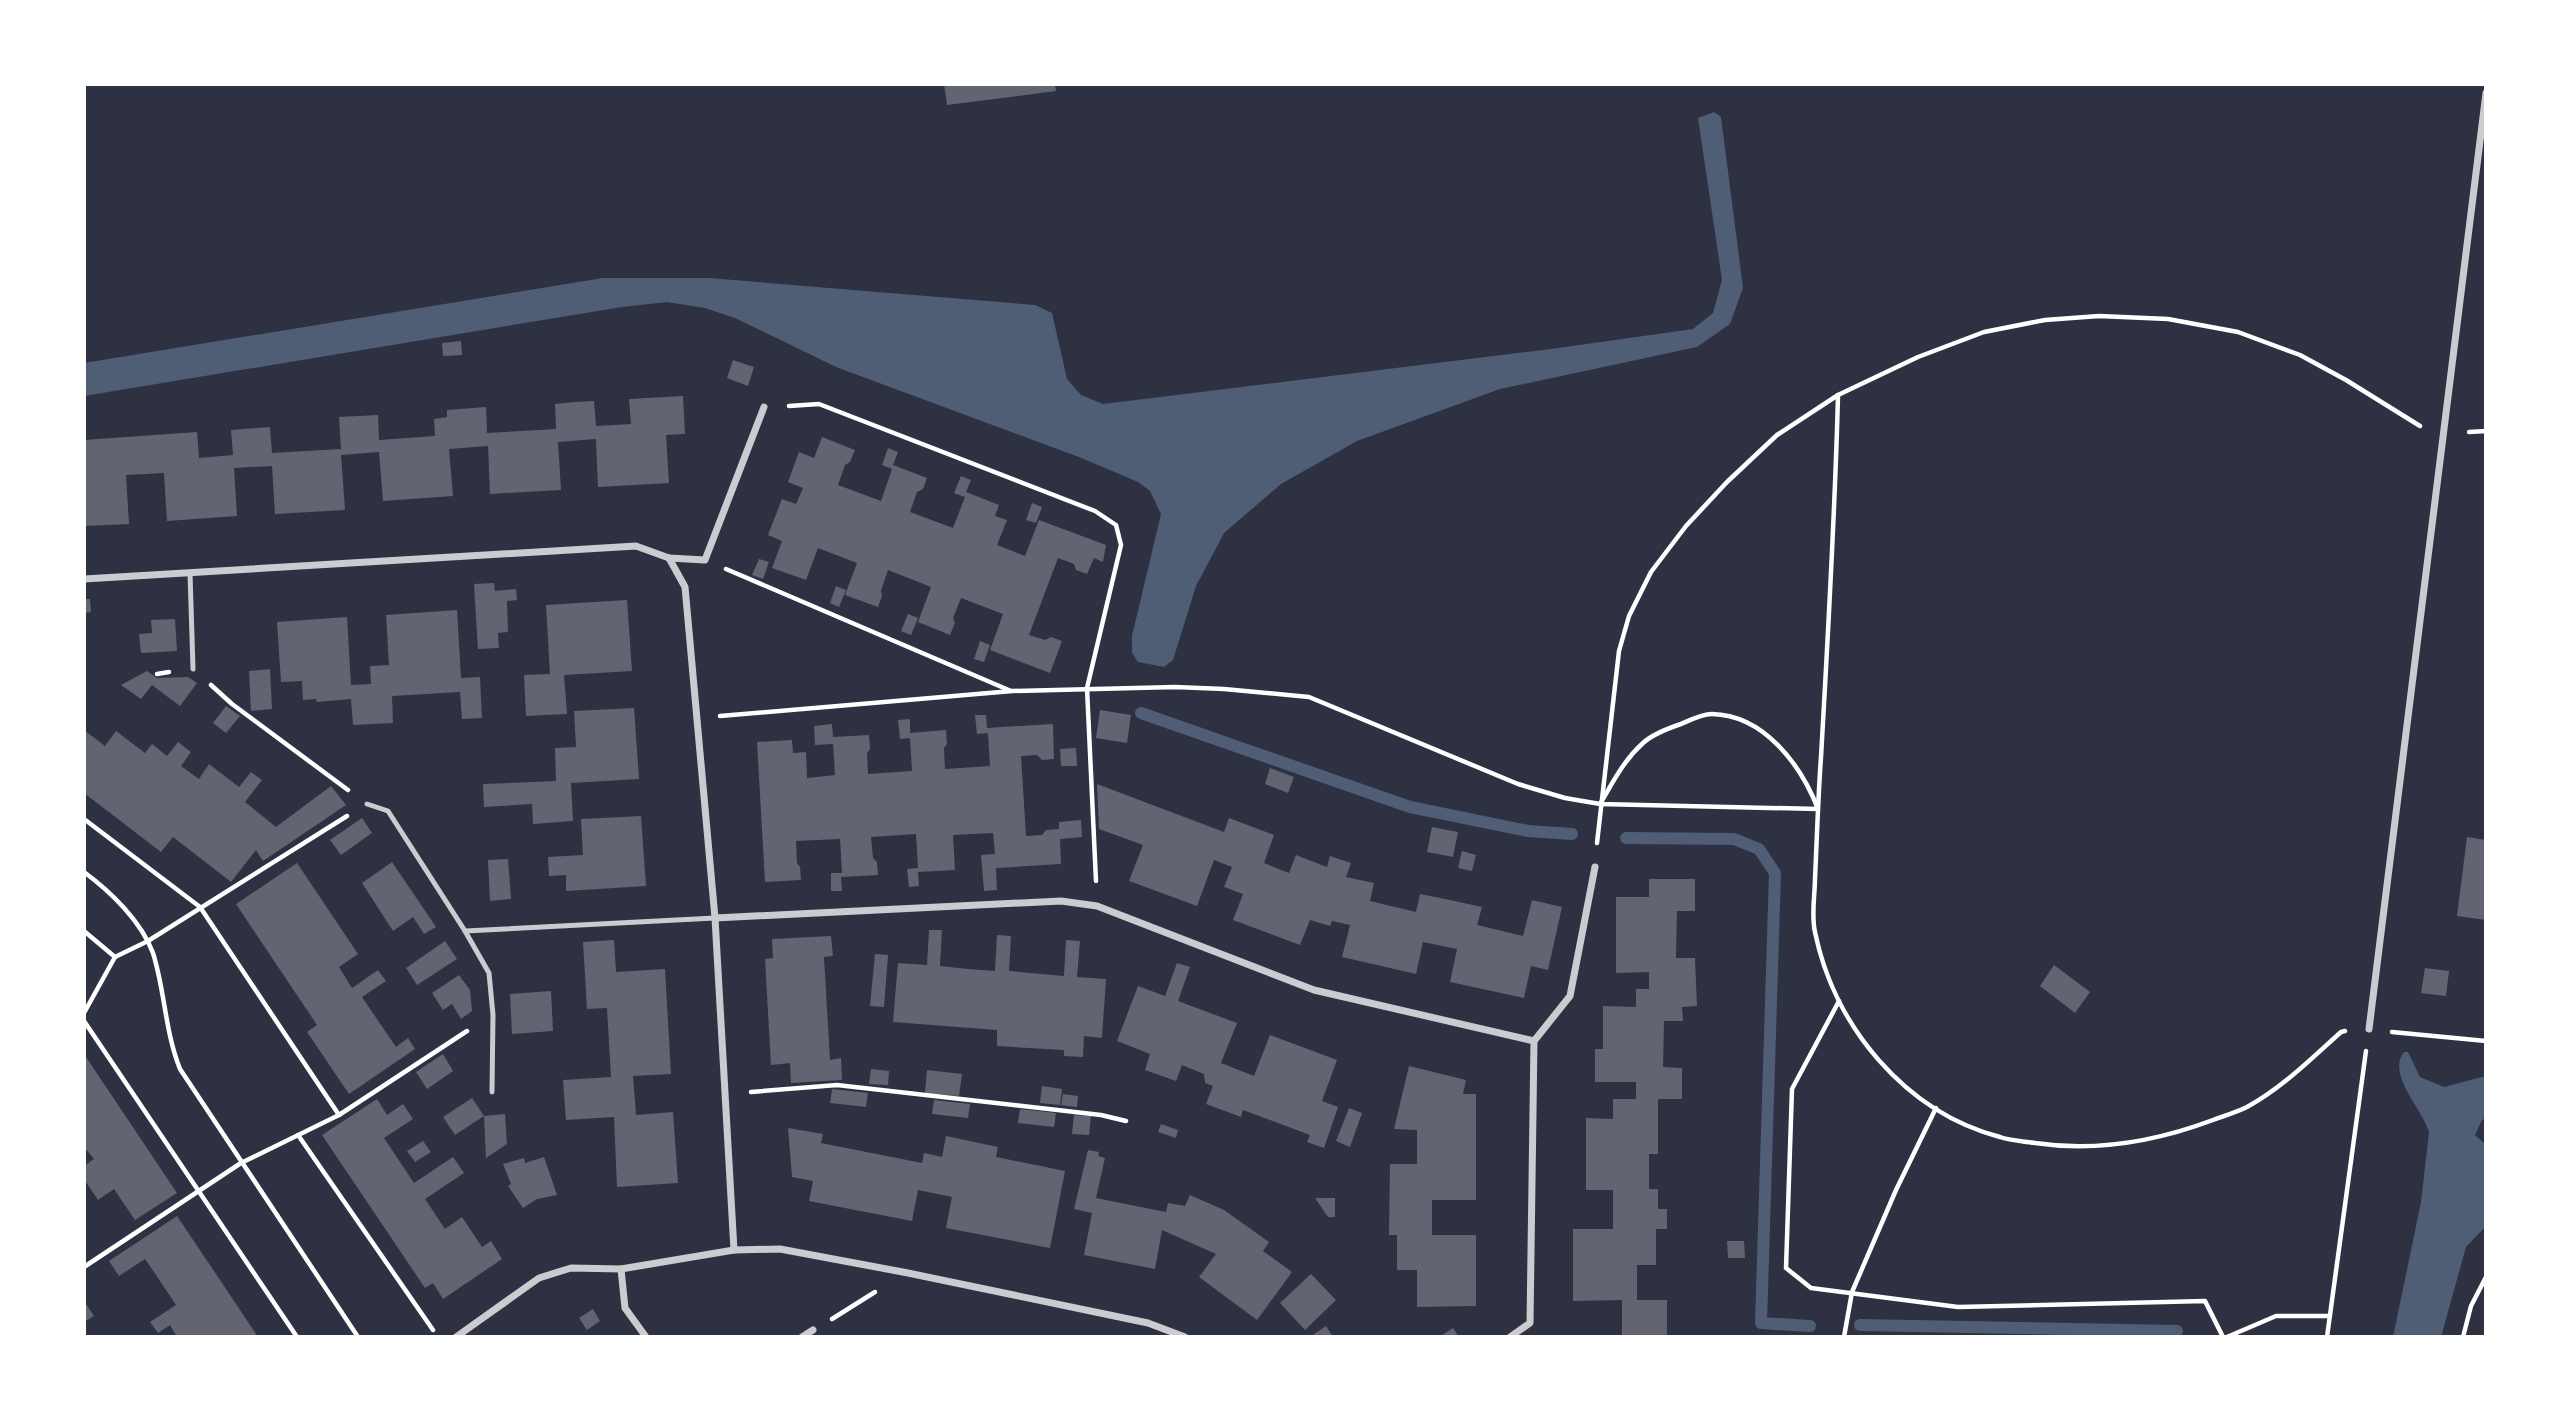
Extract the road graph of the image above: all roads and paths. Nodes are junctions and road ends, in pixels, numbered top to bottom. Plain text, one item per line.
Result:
1 (2486, 93) edge
2 (1838, 395) junction
3 (764, 408) joint
4 (2486, 431) edge
5 (2444, 435) junction
6 (669, 558) junction
7 (705, 560) junction
8 (190, 573) junction
9 (84, 579) edge
10 (193, 669) junction
11 (157, 674) dead end
12 (1087, 688) junction
13 (1012, 691) junction
14 (696, 718) junction
15 (367, 804) junction
16 (1600, 804) junction
17 (1818, 809) junction
18 (84, 819) edge
19 (1595, 867) joint
20 (84, 872) edge
21 (1097, 906) junction
22 (200, 907) junction
23 (715, 918) junction
24 (465, 931) junction
25 (84, 932) edge
26 (148, 941) junction
27 (115, 957) junction
28 (1839, 1001) junction
29 (84, 1013) edge
30 (493, 1015) junction
31 (84, 1021) edge
32 (2369, 1030) junction
33 (1534, 1041) junction
34 (2486, 1041) edge
35 (492, 1092) dead end
36 (725, 1094) junction
37 (1936, 1108) junction
38 (339, 1115) junction
39 (1126, 1121) dead end
40 (298, 1135) junction
41 (241, 1163) junction
42 (198, 1191) junction
43 (734, 1250) junction
44 (84, 1267) edge
45 (621, 1269) junction
46 (908, 1273) junction
47 (2486, 1277) edge
48 (1852, 1292) junction
49 (2331, 1316) junction
50 (813, 1330) joint
51 (297, 1337) edge
52 (358, 1337) edge
53 (438, 1337) edge
54 (456, 1337) edge
55 (646, 1337) edge
56 (802, 1337) edge
57 (1185, 1337) edge
58 (1510, 1337) edge
59 (1844, 1337) edge
60 (2225, 1337) edge
61 (2327, 1337) edge
62 (2463, 1337) edge

1 - 5 street
2 - 5 path
2 - 16 path
2 - 17 path
3 - 7 street
3 - 12 path
4 - 5 path
5 - 32 street
6 - 7 street
6 - 8 street
6 - 14 street
7 - 13 path
8 - 9 street
8 - 10 lane
10 - 11 path
10 - 15 path
12 - 13 path
12 - 16 path
12 - 21 path
13 - 14 path
14 - 23 street
15 - 22 path
15 - 24 lane
16 - 17 path
16 - 17 path
16 - 19 path
17 - 28 path
18 - 22 path
19 - 33 street
20 - 26 path
21 - 23 street
21 - 33 street
22 - 26 path
22 - 38 path
23 - 24 lane
23 - 36 street
24 - 30 lane
25 - 27 path
26 - 27 path
26 - 41 path
27 - 29 path
28 - 37 path
28 - 48 path
30 - 35 lane
30 - 38 path
31 - 42 path
32 - 34 path
32 - 37 path
32 - 49 path
33 - 58 street
36 - 39 path
36 - 43 street
37 - 48 path
38 - 40 path
40 - 41 path
40 - 53 path
41 - 42 path
41 - 52 path
42 - 44 path
42 - 51 path
43 - 45 street
43 - 46 street
45 - 54 street
45 - 55 street
46 - 50 path
46 - 57 street
47 - 62 path
48 - 59 path
48 - 60 path
49 - 60 path
49 - 61 path
50 - 56 street

